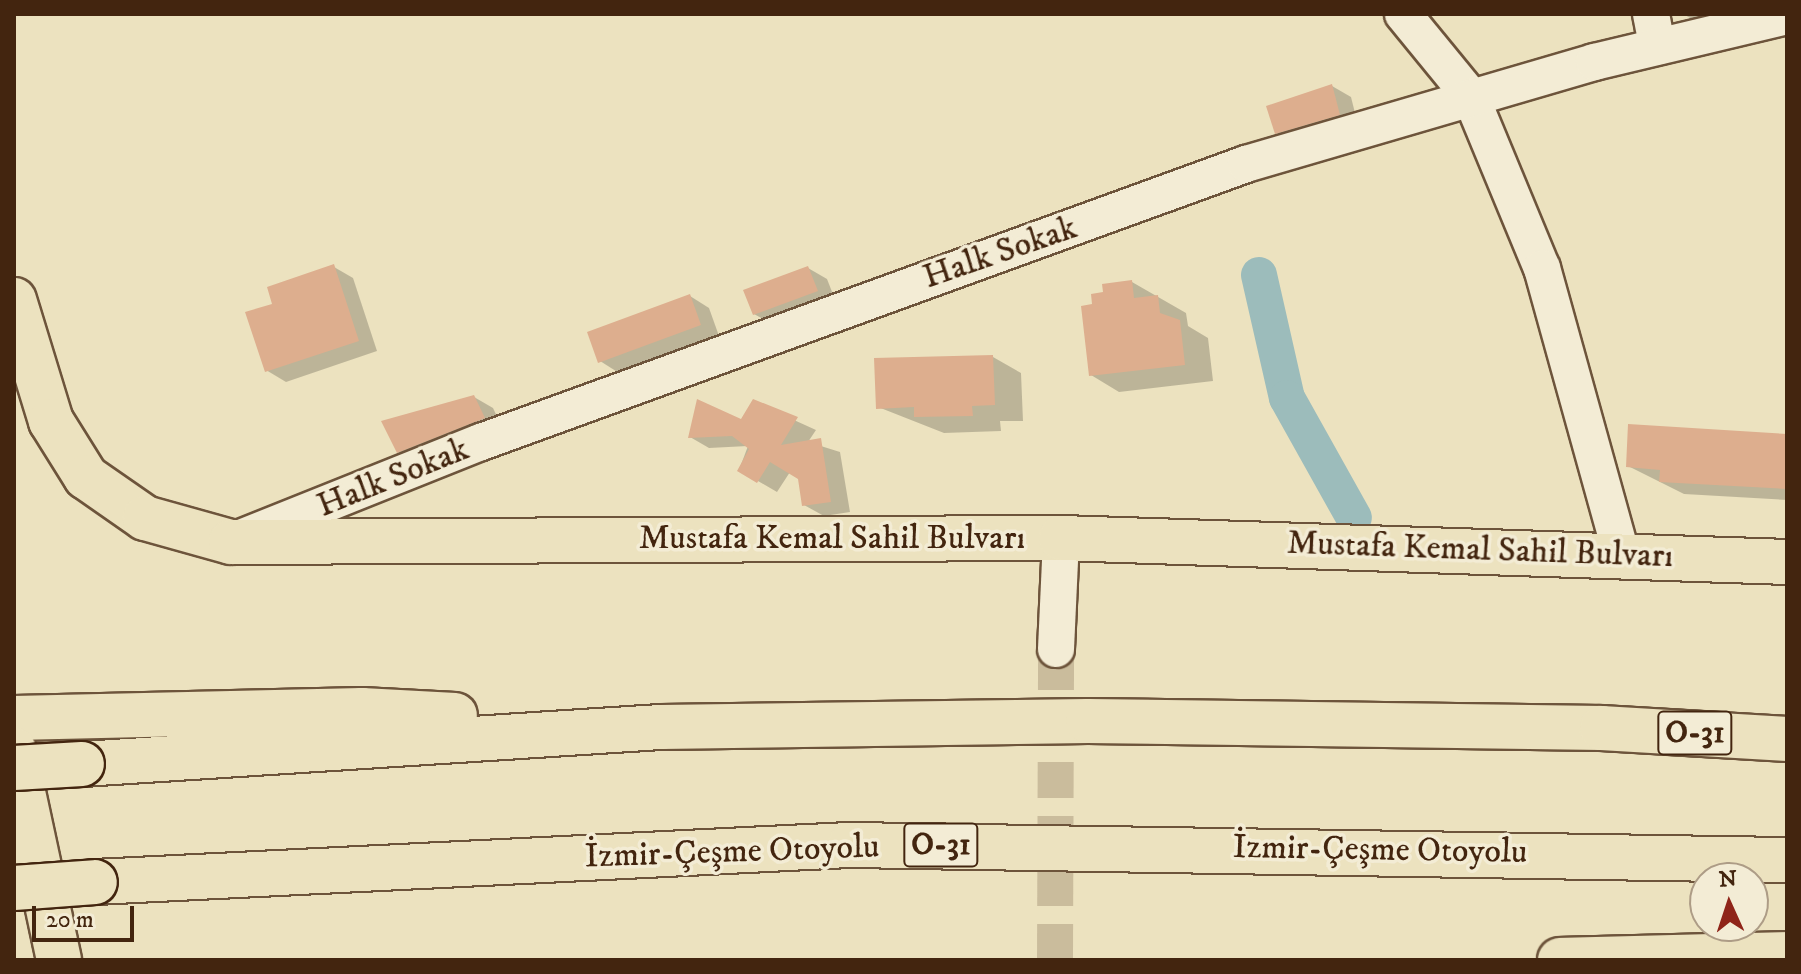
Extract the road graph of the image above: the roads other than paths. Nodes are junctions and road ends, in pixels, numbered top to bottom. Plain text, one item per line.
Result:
1 (1403, 14) edge
2 (1787, 16) edge
3 (1654, 30) edge
4 (1471, 97) junction
5 (14, 300) edge
6 (1061, 538) junction
7 (231, 542) junction
8 (1621, 552) junction
9 (1787, 562) edge
10 (1056, 649) tunnel mouth
11 (14, 718) edge
12 (661, 727) junction
13 (1787, 739) edge
14 (14, 750) edge
15 (14, 768) edge
16 (1787, 860) edge
17 (14, 888) edge
18 (1787, 954) edge
19 (59, 960) edge
20 (1560, 960) edge

1 - 4 street
2 - 3 street, Halk Sokak
3 - 4 street, Halk Sokak
4 - 7 street, Halk Sokak
4 - 8 street
5 - 7 main road, Mustafa Kemal Sahil Bulvarı
6 - 7 main road, Mustafa Kemal Sahil Bulvarı
6 - 8 main road, Mustafa Kemal Sahil Bulvarı
6 - 10 street
8 - 9 main road, Mustafa Kemal Sahil Bulvarı
11 - 12 main road
12 - 13 main road, O-31
12 - 15 main road, O-31, bridge
14 - 19 main road
16 - 17 main road, İzmir-Çeşme Otoyolu / O-31, bridge
18 - 20 main road

